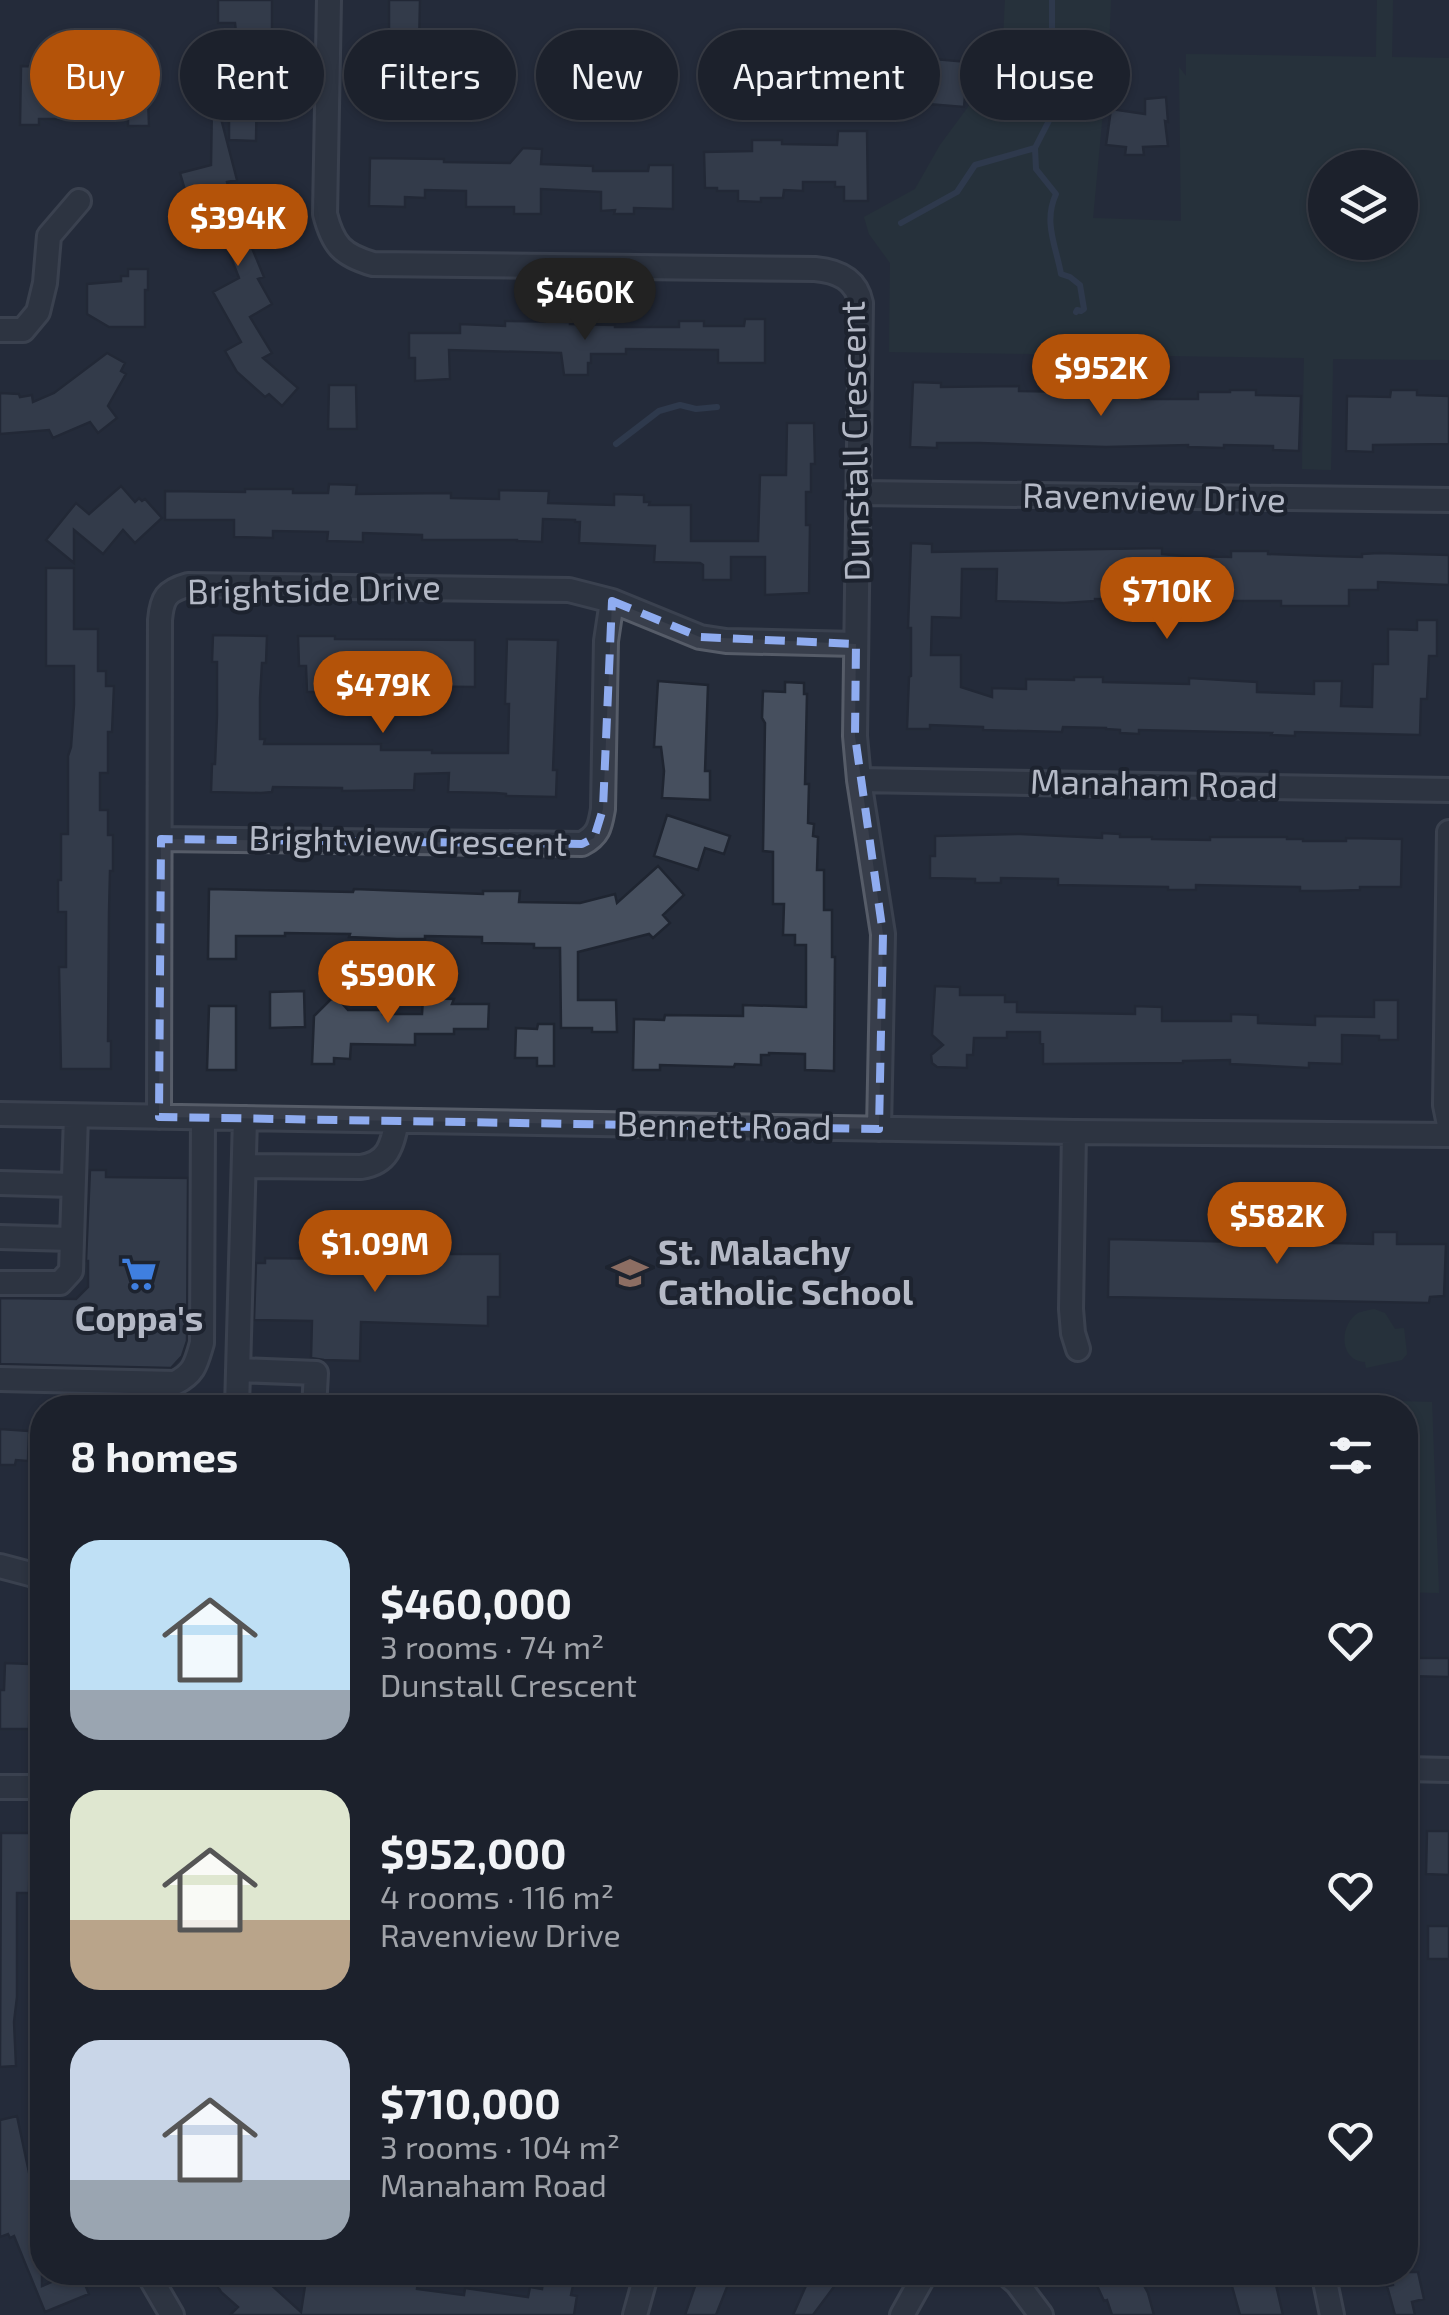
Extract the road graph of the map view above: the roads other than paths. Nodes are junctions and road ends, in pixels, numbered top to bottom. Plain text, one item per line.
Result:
1 (329, 0) edge
2 (79, 201) dead end
3 (0, 330) edge
4 (860, 493) junction
5 (1449, 500) edge
6 (612, 601) junction
7 (856, 644) junction
8 (859, 780) junction
9 (1449, 790) edge
10 (1449, 832) edge
11 (161, 839) junction
12 (0, 1114) edge
13 (76, 1116) junction
14 (159, 1117) junction
15 (203, 1118) junction
16 (245, 1118) junction
17 (396, 1121) junction
18 (1449, 1124) edge
19 (879, 1129) junction
20 (1074, 1132) junction
21 (1449, 1135) edge
22 (244, 1166) junction
23 (0, 1184) edge
24 (74, 1184) junction
25 (0, 1237) edge
26 (71, 1239) junction
27 (0, 1283) edge
28 (1078, 1349) dead end
29 (238, 1370) junction
30 (0, 1379) edge
31 (237, 1395) edge
32 (315, 1395) edge
33 (0, 1566) edge
34 (30, 1574) edge
35 (1418, 1769) edge
36 (1449, 1770) edge
37 (0, 1786) edge
38 (30, 1787) edge
39 (155, 2285) edge
40 (643, 2285) edge
41 (919, 2285) edge
42 (1018, 2285) edge
43 (1326, 2285) edge
44 (172, 2315) edge
45 (635, 2315) edge
46 (902, 2315) edge
47 (1040, 2315) edge
48 (1332, 2315) edge

1 - 4 street, Dunstall Crescent
2 - 3 street
4 - 5 street, Ravenview Drive
4 - 7 street, Dunstall Crescent
6 - 7 street, Brightside Drive
6 - 11 street, Brightview Crescent
6 - 11 street, Brightside Drive
7 - 8 street, Dunstall Crescent
8 - 9 street, Manaham Road
8 - 19 street, Dunstall Crescent
10 - 18 street
11 - 14 street, Brightside Drive
12 - 13 street, Bennett Road
13 - 14 street, Bennett Road
13 - 24 street
14 - 15 street, Bennett Road
15 - 16 street, Bennett Road
15 - 30 street
16 - 17 street, Bennett Road
16 - 22 street
17 - 19 street, Bennett Road
17 - 22 street
19 - 20 street, Bennett Road
20 - 21 street, Bennett Road
20 - 28 street
22 - 29 street
23 - 24 street
24 - 26 street
25 - 26 street
26 - 27 street
29 - 31 street
29 - 32 street
33 - 34 street
35 - 36 street
37 - 38 street
39 - 44 street
40 - 45 street
41 - 46 street
42 - 47 street
43 - 48 street

